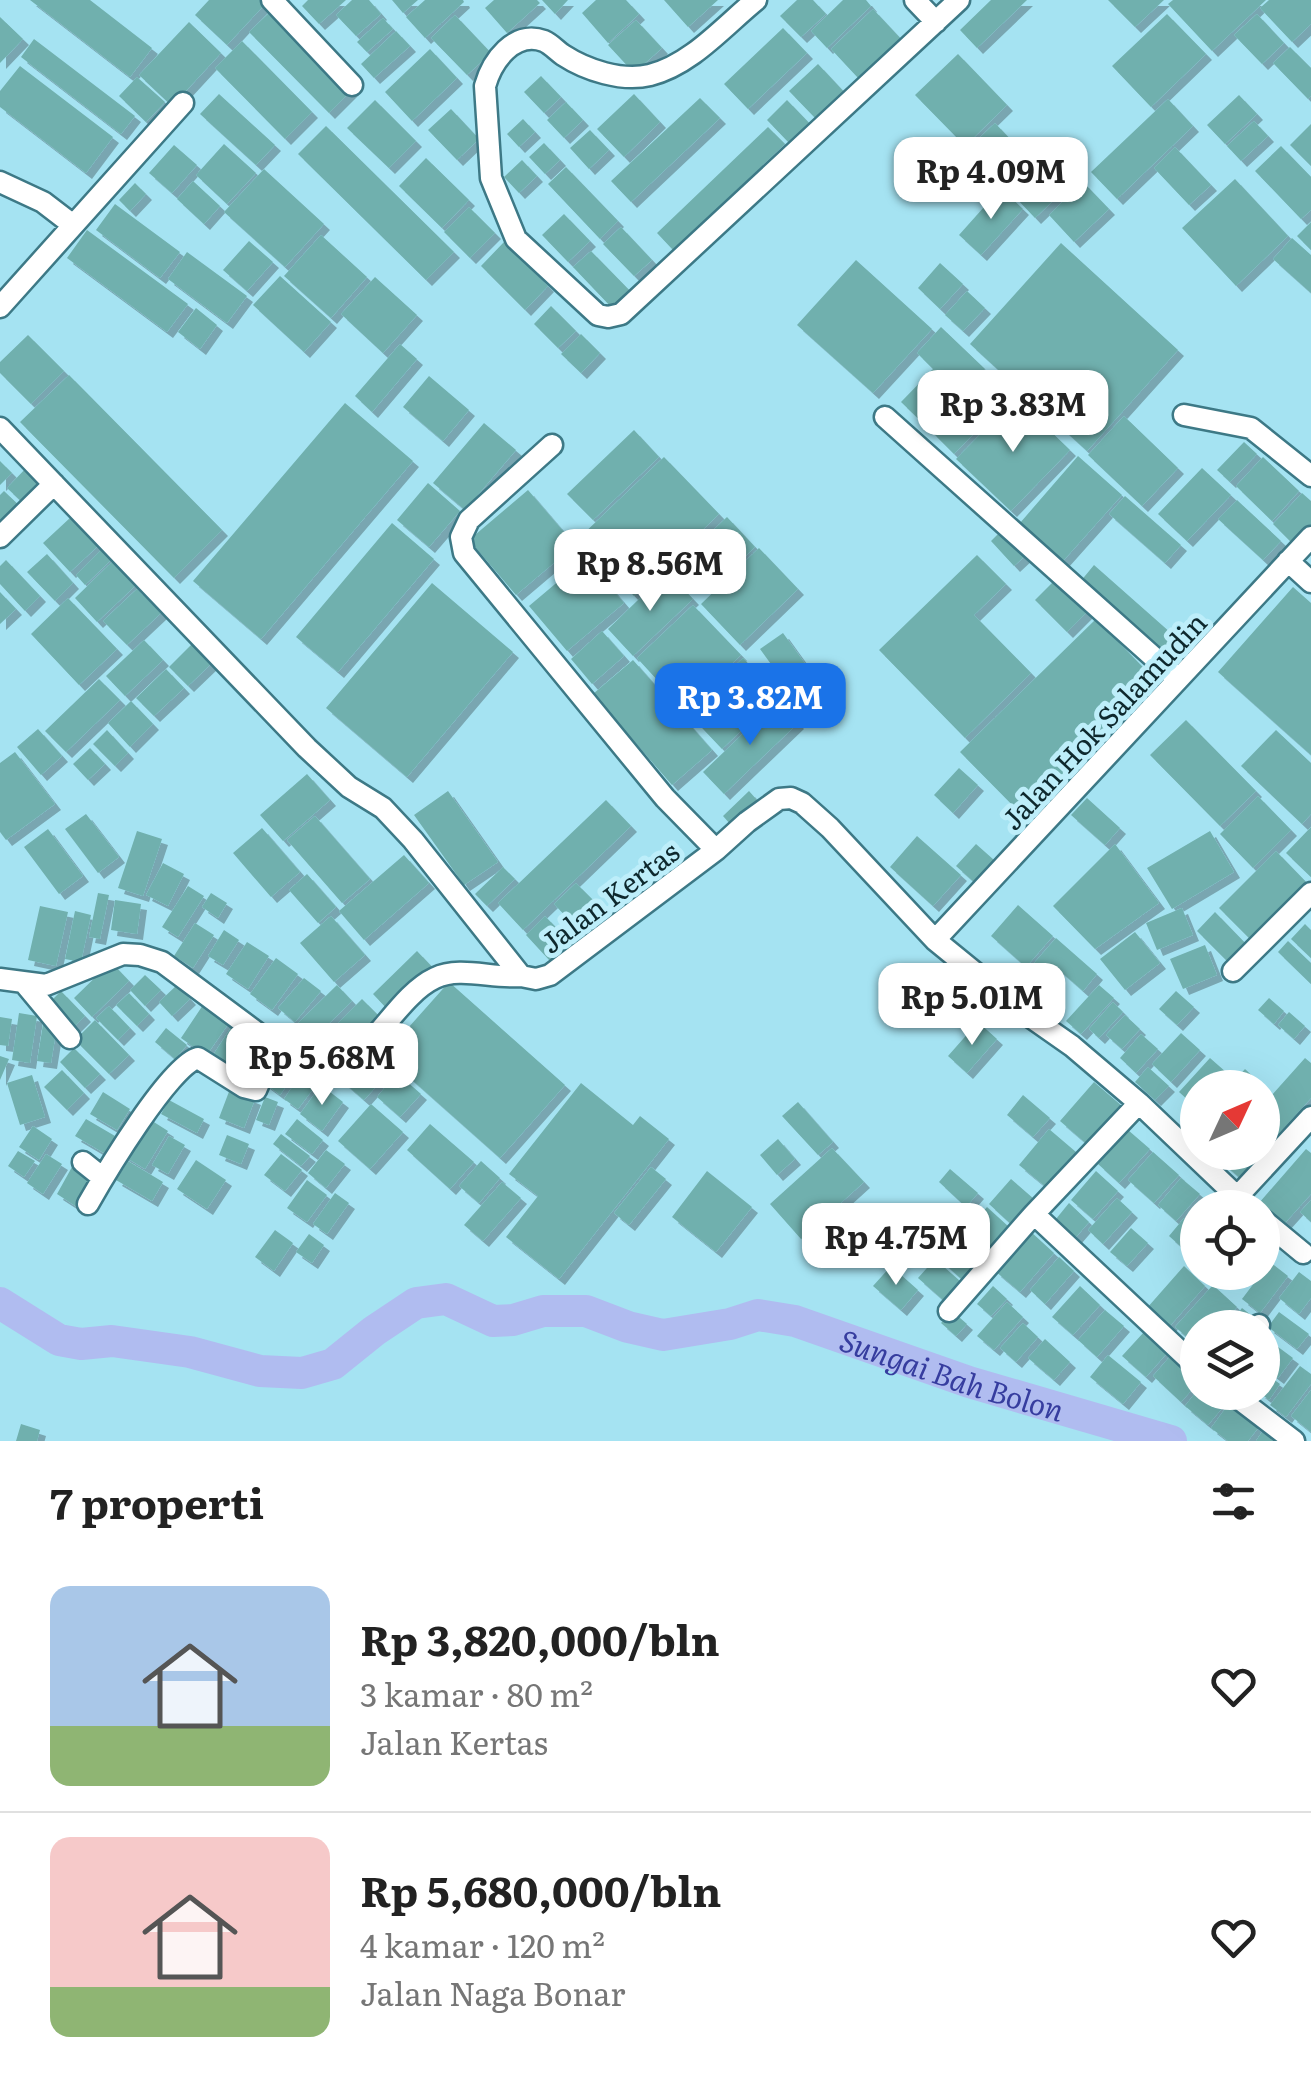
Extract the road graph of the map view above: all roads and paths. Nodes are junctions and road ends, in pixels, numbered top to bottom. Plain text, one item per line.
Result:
1 (272, 0) edge
2 (756, 0) edge
3 (916, 0) edge
4 (960, 0) edge
5 (936, 22) junction
6 (352, 86) dead end
7 (183, 102) dead end
8 (0, 182) edge
9 (73, 225) junction
10 (0, 307) edge
11 (1184, 415) dead end
12 (885, 417) dead end
13 (0, 428) edge
14 (552, 445) dead end
15 (1311, 476) edge
16 (54, 484) junction
17 (0, 537) edge
18 (1311, 538) edge
19 (1288, 562) junction
20 (1311, 582) edge
21 (1178, 680) junction
22 (716, 850) junction
23 (1311, 892) edge
24 (935, 940) junction
25 (1234, 971) dead end
26 (520, 976) junction
27 (0, 979) edge
28 (26, 985) junction
29 (70, 1038) dead end
30 (275, 1046) junction
31 (1139, 1103) junction
32 (1311, 1117) edge
33 (84, 1162) dead end
34 (103, 1178) junction
35 (1230, 1190) edge
36 (1253, 1190) edge
37 (88, 1204) dead end
38 (1034, 1214) junction
39 (1280, 1234) edge
40 (1303, 1254) dead end
41 (948, 1311) dead end
42 (1180, 1351) edge
43 (1254, 1410) edge
44 (1294, 1441) edge

1 - 6 street
2 - 5 street
3 - 5 street
4 - 5 street
7 - 9 street
8 - 9 street
9 - 10 street
11 - 15 street
12 - 21 street
13 - 16 street, Jalan Kertas
14 - 22 street
16 - 17 street
16 - 26 street, Jalan Kertas
18 - 19 street, Jalan Hok Salamudin
19 - 20 street
19 - 21 street, Jalan Hok Salamudin
21 - 24 street, Jalan Hok Salamudin
22 - 24 street, Jalan Kertas
22 - 26 street, Jalan Kertas
23 - 25 street
24 - 31 street, Jalan Kertas
26 - 30 street
27 - 28 street
28 - 29 street
28 - 30 street
30 - 34 street
31 - 35 street, Jalan Kertas
31 - 38 street
32 - 36 street
33 - 34 street
34 - 37 street
38 - 41 street
38 - 42 street
39 - 40 street
43 - 44 street

